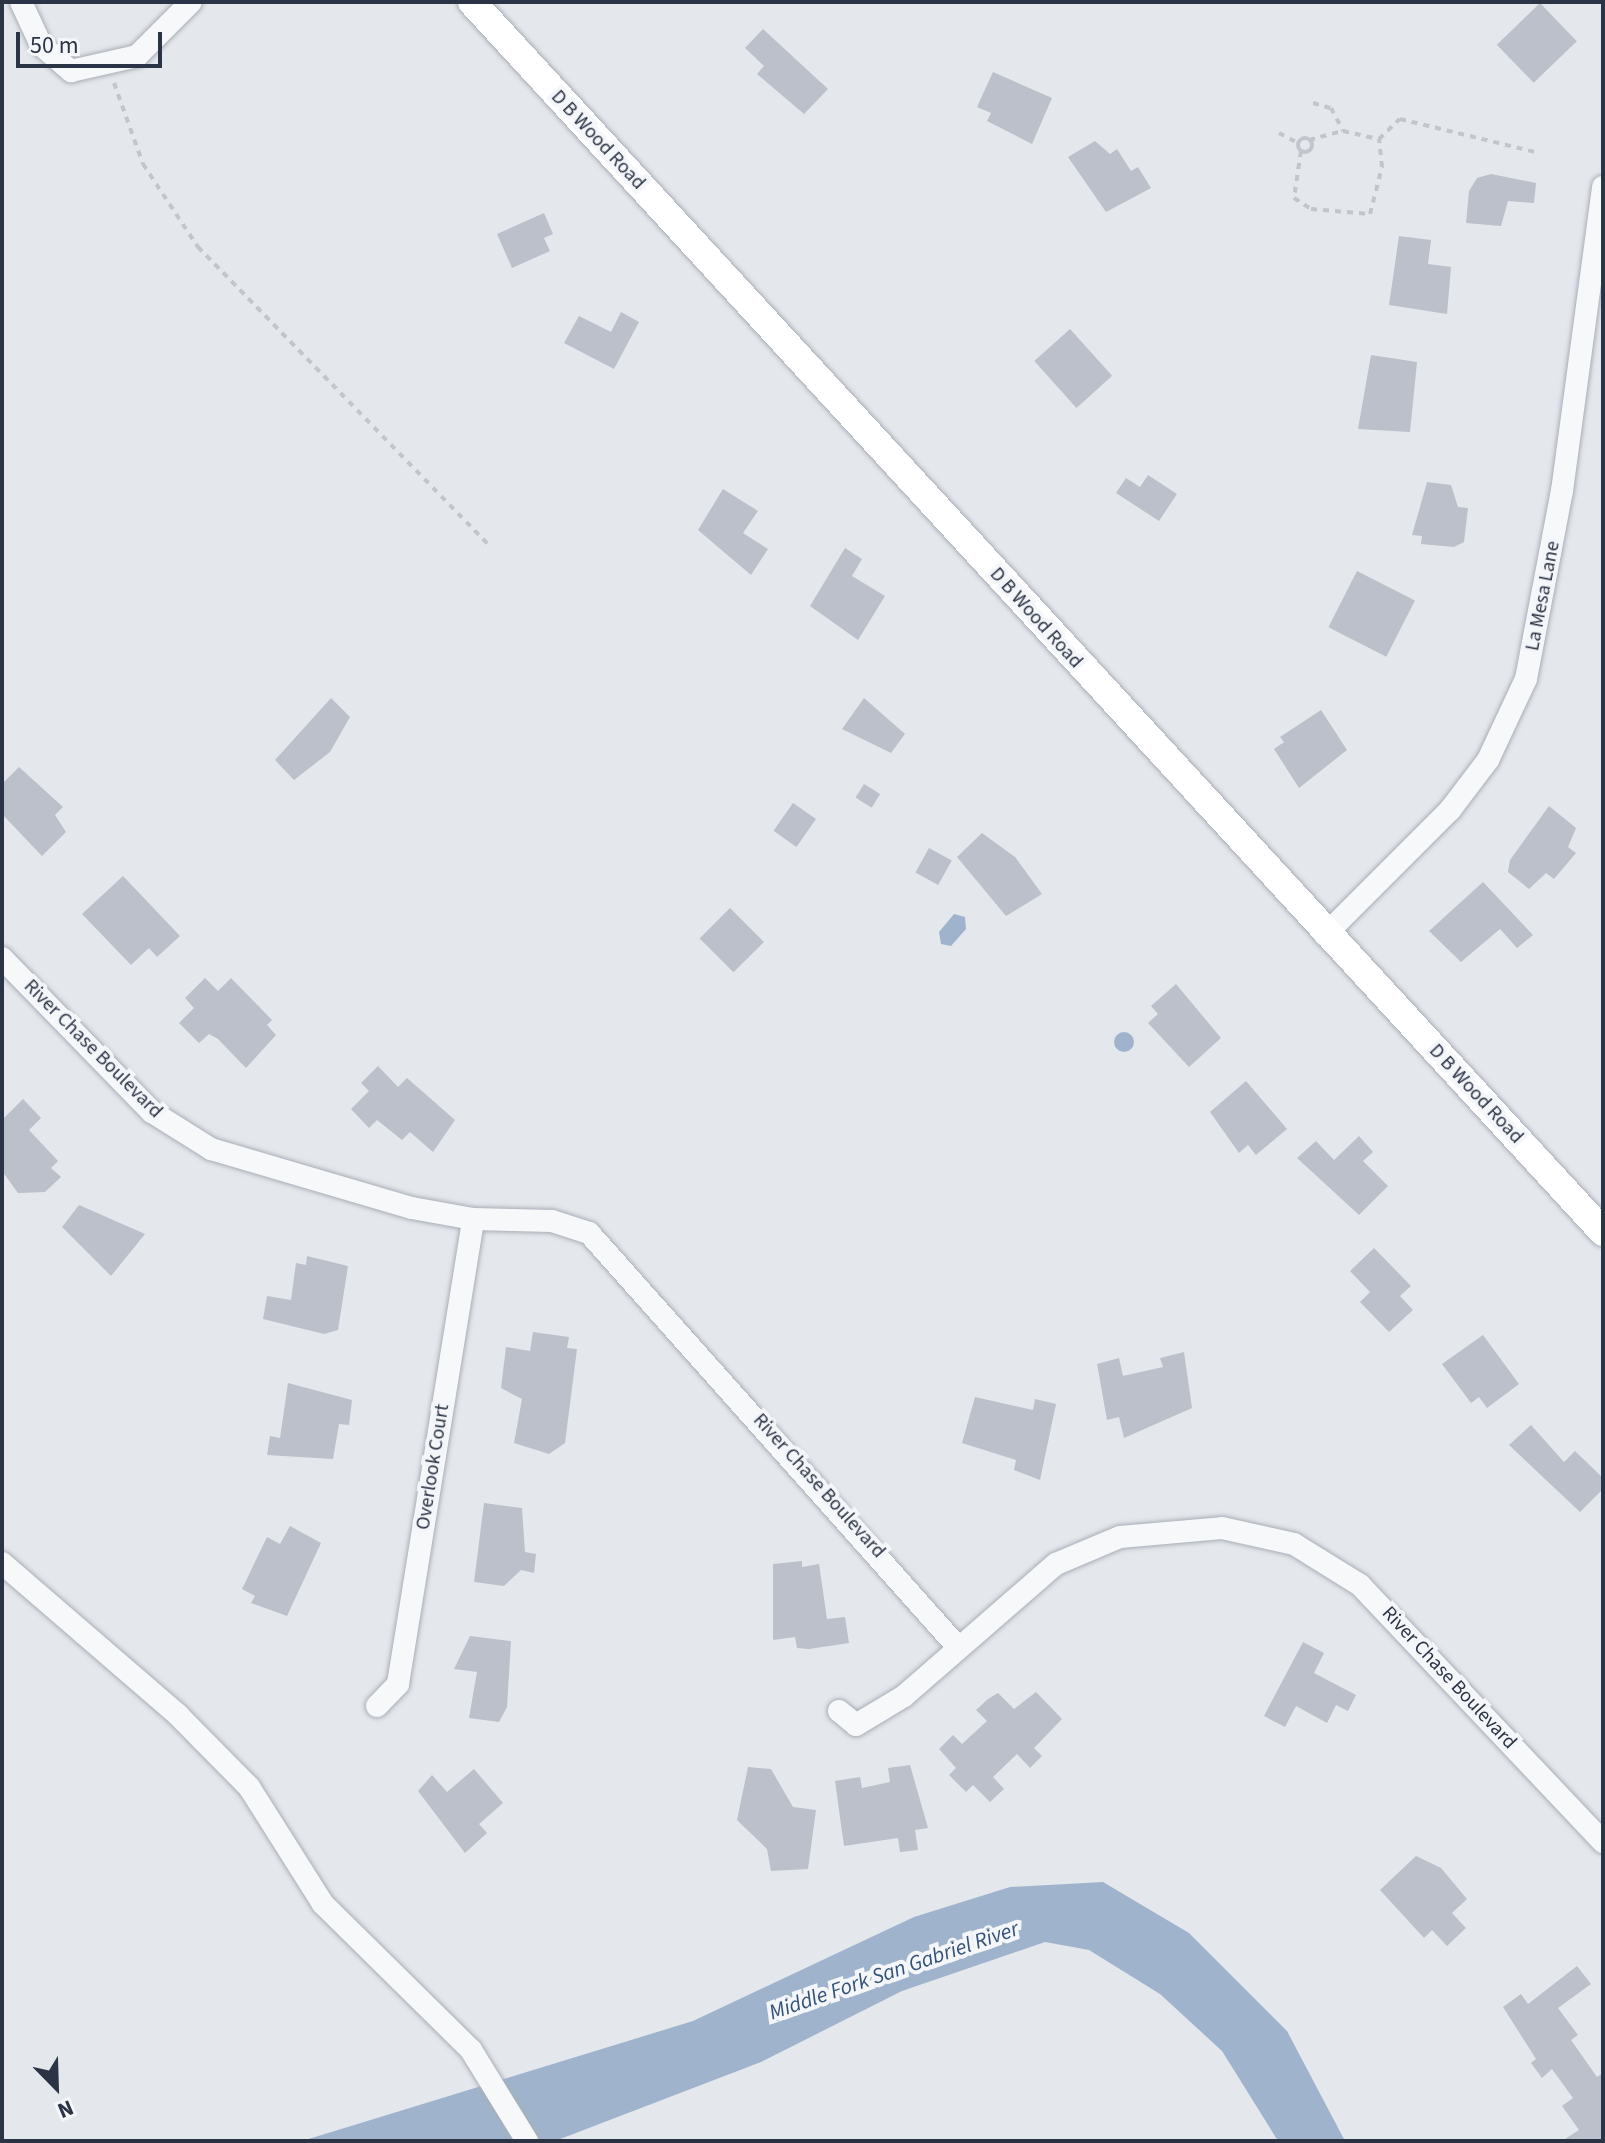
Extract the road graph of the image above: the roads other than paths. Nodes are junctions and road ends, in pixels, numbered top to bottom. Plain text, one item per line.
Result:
1 (21, 2) edge
2 (191, 2) edge
3 (472, 2) edge
4 (1603, 187) edge
5 (1325, 935) junction
6 (2, 958) edge
7 (473, 1219) junction
8 (1603, 1232) edge
9 (2, 1563) edge
10 (956, 1645) junction
11 (377, 1706) dead end
12 (839, 1711) dead end
13 (1603, 1842) edge
14 (527, 2141) edge

1 - 2 street
3 - 5 main road, D B Wood Road
4 - 5 street, La Mesa Lane
5 - 8 main road, D B Wood Road
6 - 7 street, River Chase Boulevard
7 - 10 street, River Chase Boulevard
7 - 11 street, Overlook Court
9 - 14 street
10 - 12 street
10 - 13 street, River Chase Boulevard

